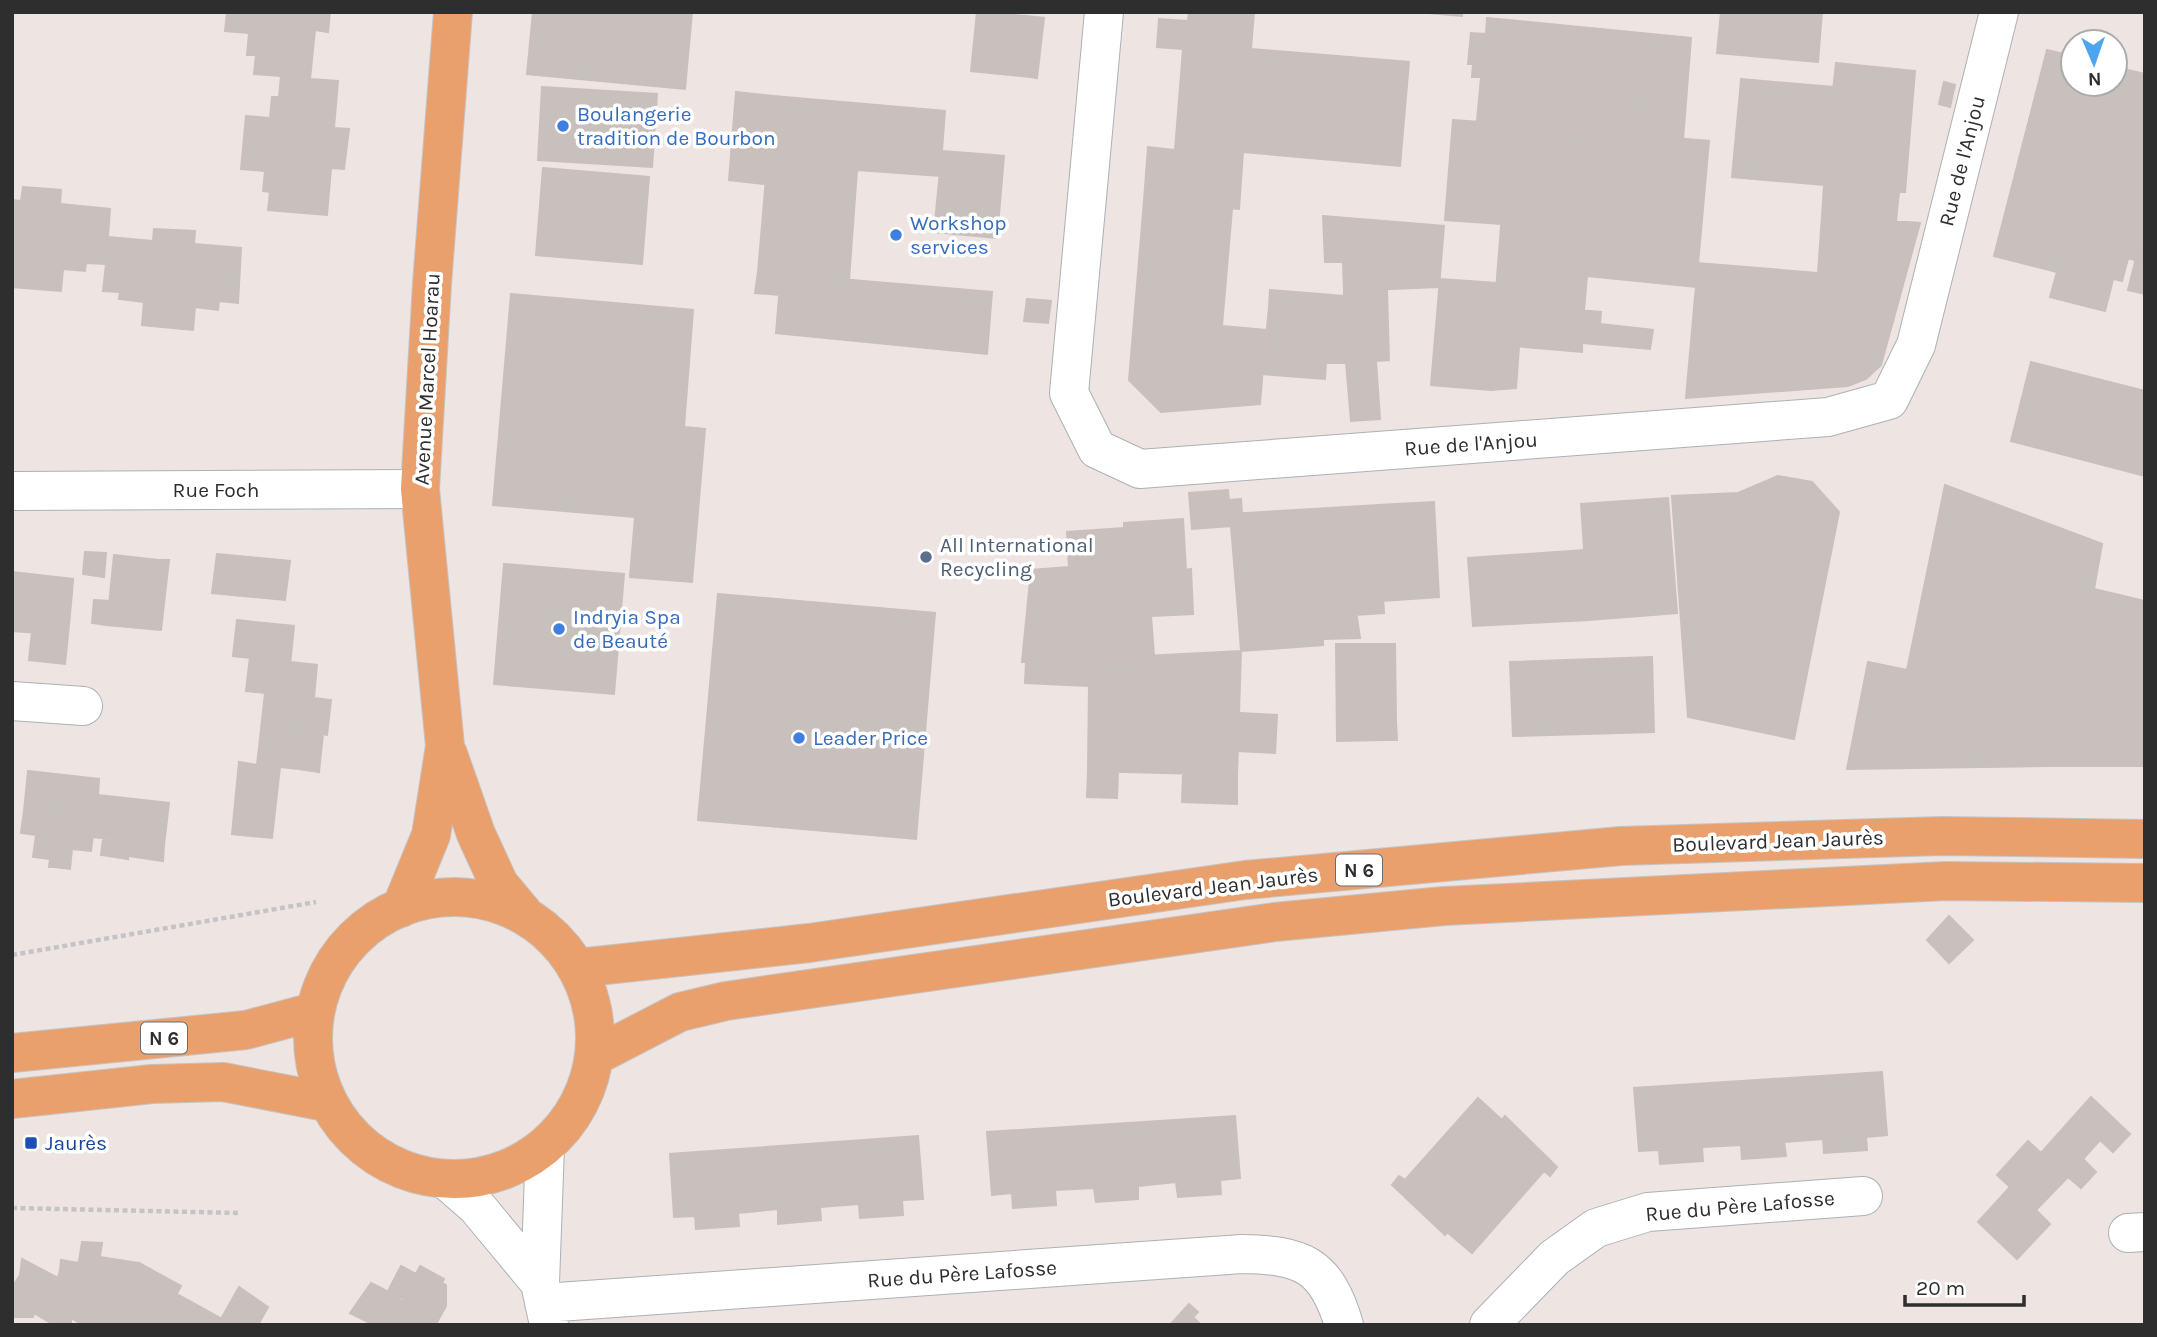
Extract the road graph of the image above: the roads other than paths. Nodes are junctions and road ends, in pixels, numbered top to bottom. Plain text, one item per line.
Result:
1 (453, 12) edge
2 (1104, 12) edge
3 (1999, 12) edge
4 (420, 489) junction
5 (12, 491) edge
6 (12, 701) edge
7 (83, 706) dead end
8 (445, 746) junction
9 (2145, 839) edge
10 (2145, 883) edge
11 (401, 908) junction
12 (524, 914) junction
13 (578, 968) junction
14 (313, 1012) junction
15 (12, 1053) edge
16 (595, 1056) junction
17 (12, 1099) edge
18 (326, 1102) junction
19 (545, 1147) junction
20 (446, 1180) junction
21 (1863, 1196) dead end
22 (544, 1303) edge
23 (1344, 1325) edge
24 (1489, 1325) edge

1 - 4 main road, Avenue Marcel Hoarau
2 - 3 street, Rue de l'Anjou
4 - 5 street, Rue Foch
4 - 8 main road, Avenue Marcel Hoarau
6 - 7 street
8 - 11 main road, Avenue Marcel Hoarau
8 - 12 main road, Avenue Marcel Hoarau
9 - 13 main road, Boulevard Jean Jaurès / N 6
10 - 16 main road, Boulevard Jean Jaurès / N 6
11 - 12 main road
11 - 14 main road
12 - 13 main road
13 - 16 main road
14 - 15 main road, N 6
14 - 18 main road
16 - 19 main road
17 - 18 main road, N 6
18 - 20 main road
19 - 20 main road
19 - 22 street
20 - 22 street
21 - 24 street, Rue du Père Lafosse
22 - 23 street, Rue du Père Lafosse

